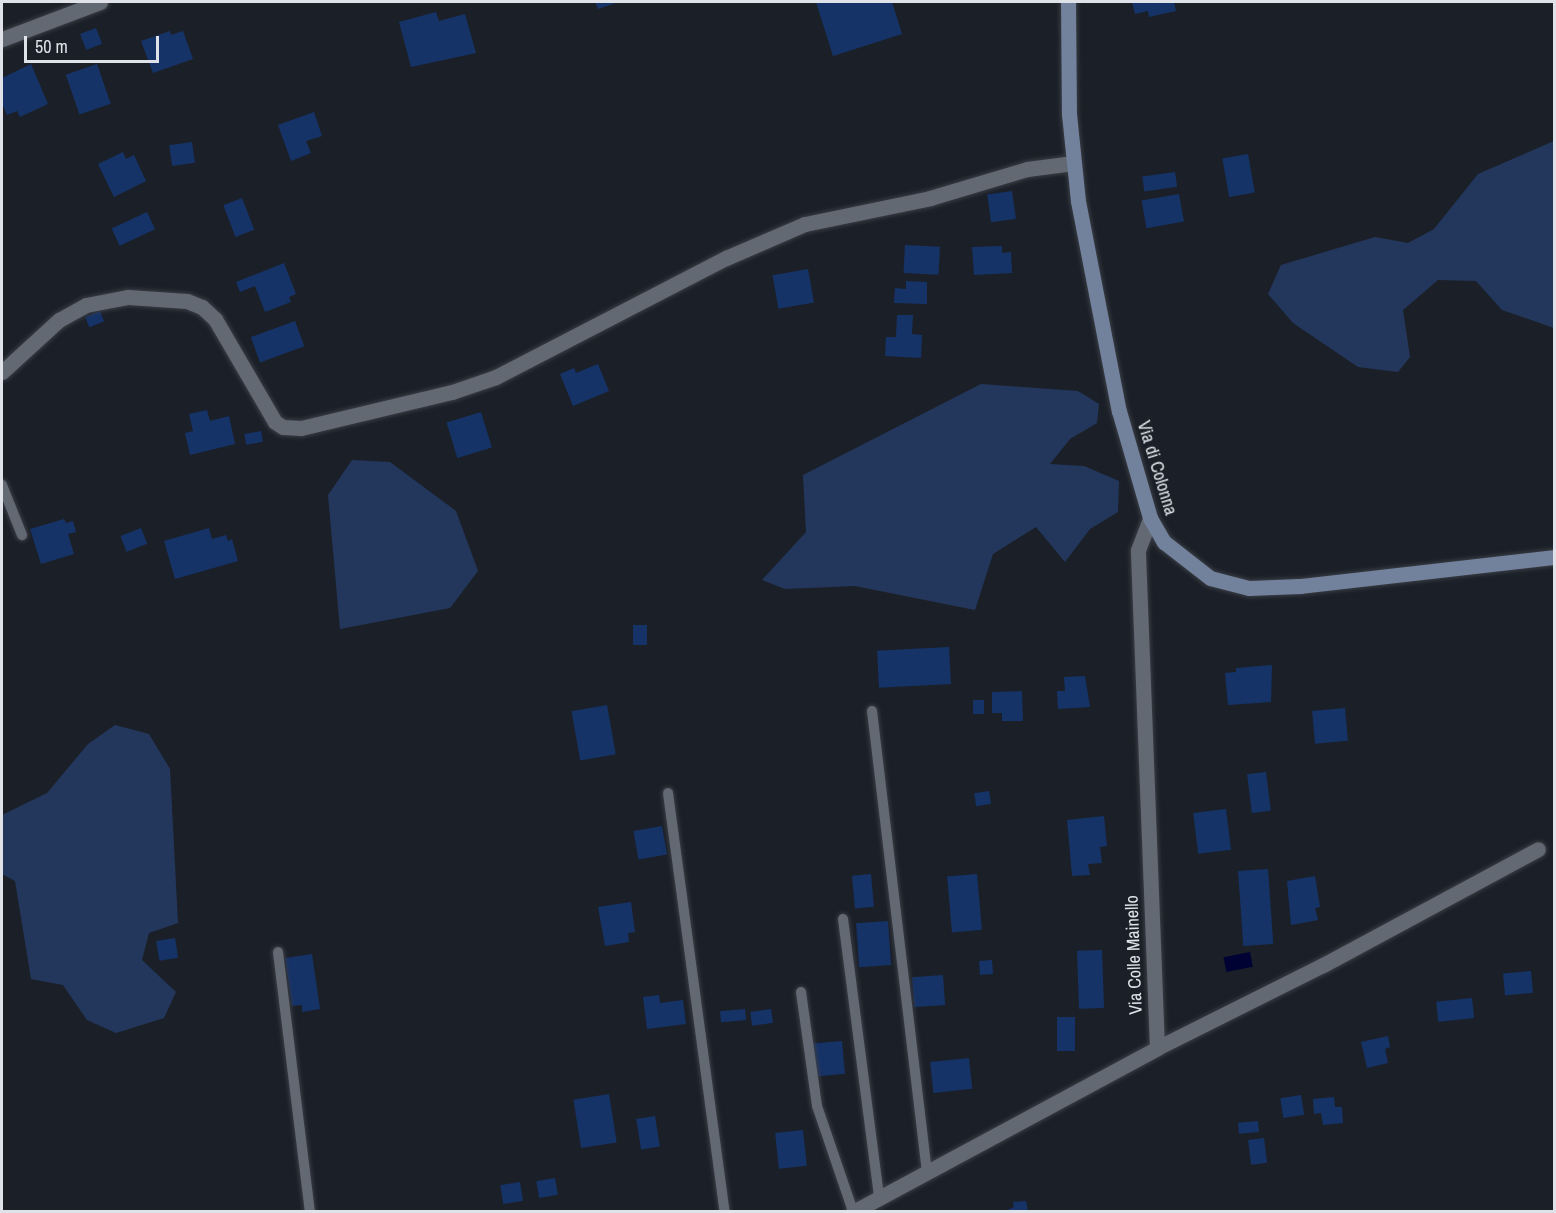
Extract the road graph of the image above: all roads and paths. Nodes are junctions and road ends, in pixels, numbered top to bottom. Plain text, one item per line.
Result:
1 (100, 2) edge
2 (1068, 2) edge
3 (2, 39) edge
4 (1074, 163) junction
5 (2, 372) edge
6 (2, 484) edge
7 (1150, 518) junction
8 (22, 535) dead end
9 (1554, 557) edge
10 (872, 711) dead end
11 (668, 793) dead end
12 (1538, 849) dead end
13 (843, 919) dead end
14 (278, 952) dead end
15 (801, 992) dead end
16 (1157, 1048) junction
17 (927, 1171) junction
18 (879, 1197) junction
19 (310, 1212) edge
20 (725, 1212) edge
21 (852, 1212) edge

1 - 3 street
2 - 4 street, Via di Colonna
4 - 5 street
4 - 7 street, Via di Colonna
6 - 8 lane
7 - 9 street, Via di Colonna
7 - 16 street, Via Colle Mainello
10 - 17 lane
11 - 20 lane
12 - 16 street
13 - 18 lane
14 - 19 lane
15 - 21 lane
16 - 17 street
17 - 18 street
18 - 21 street

